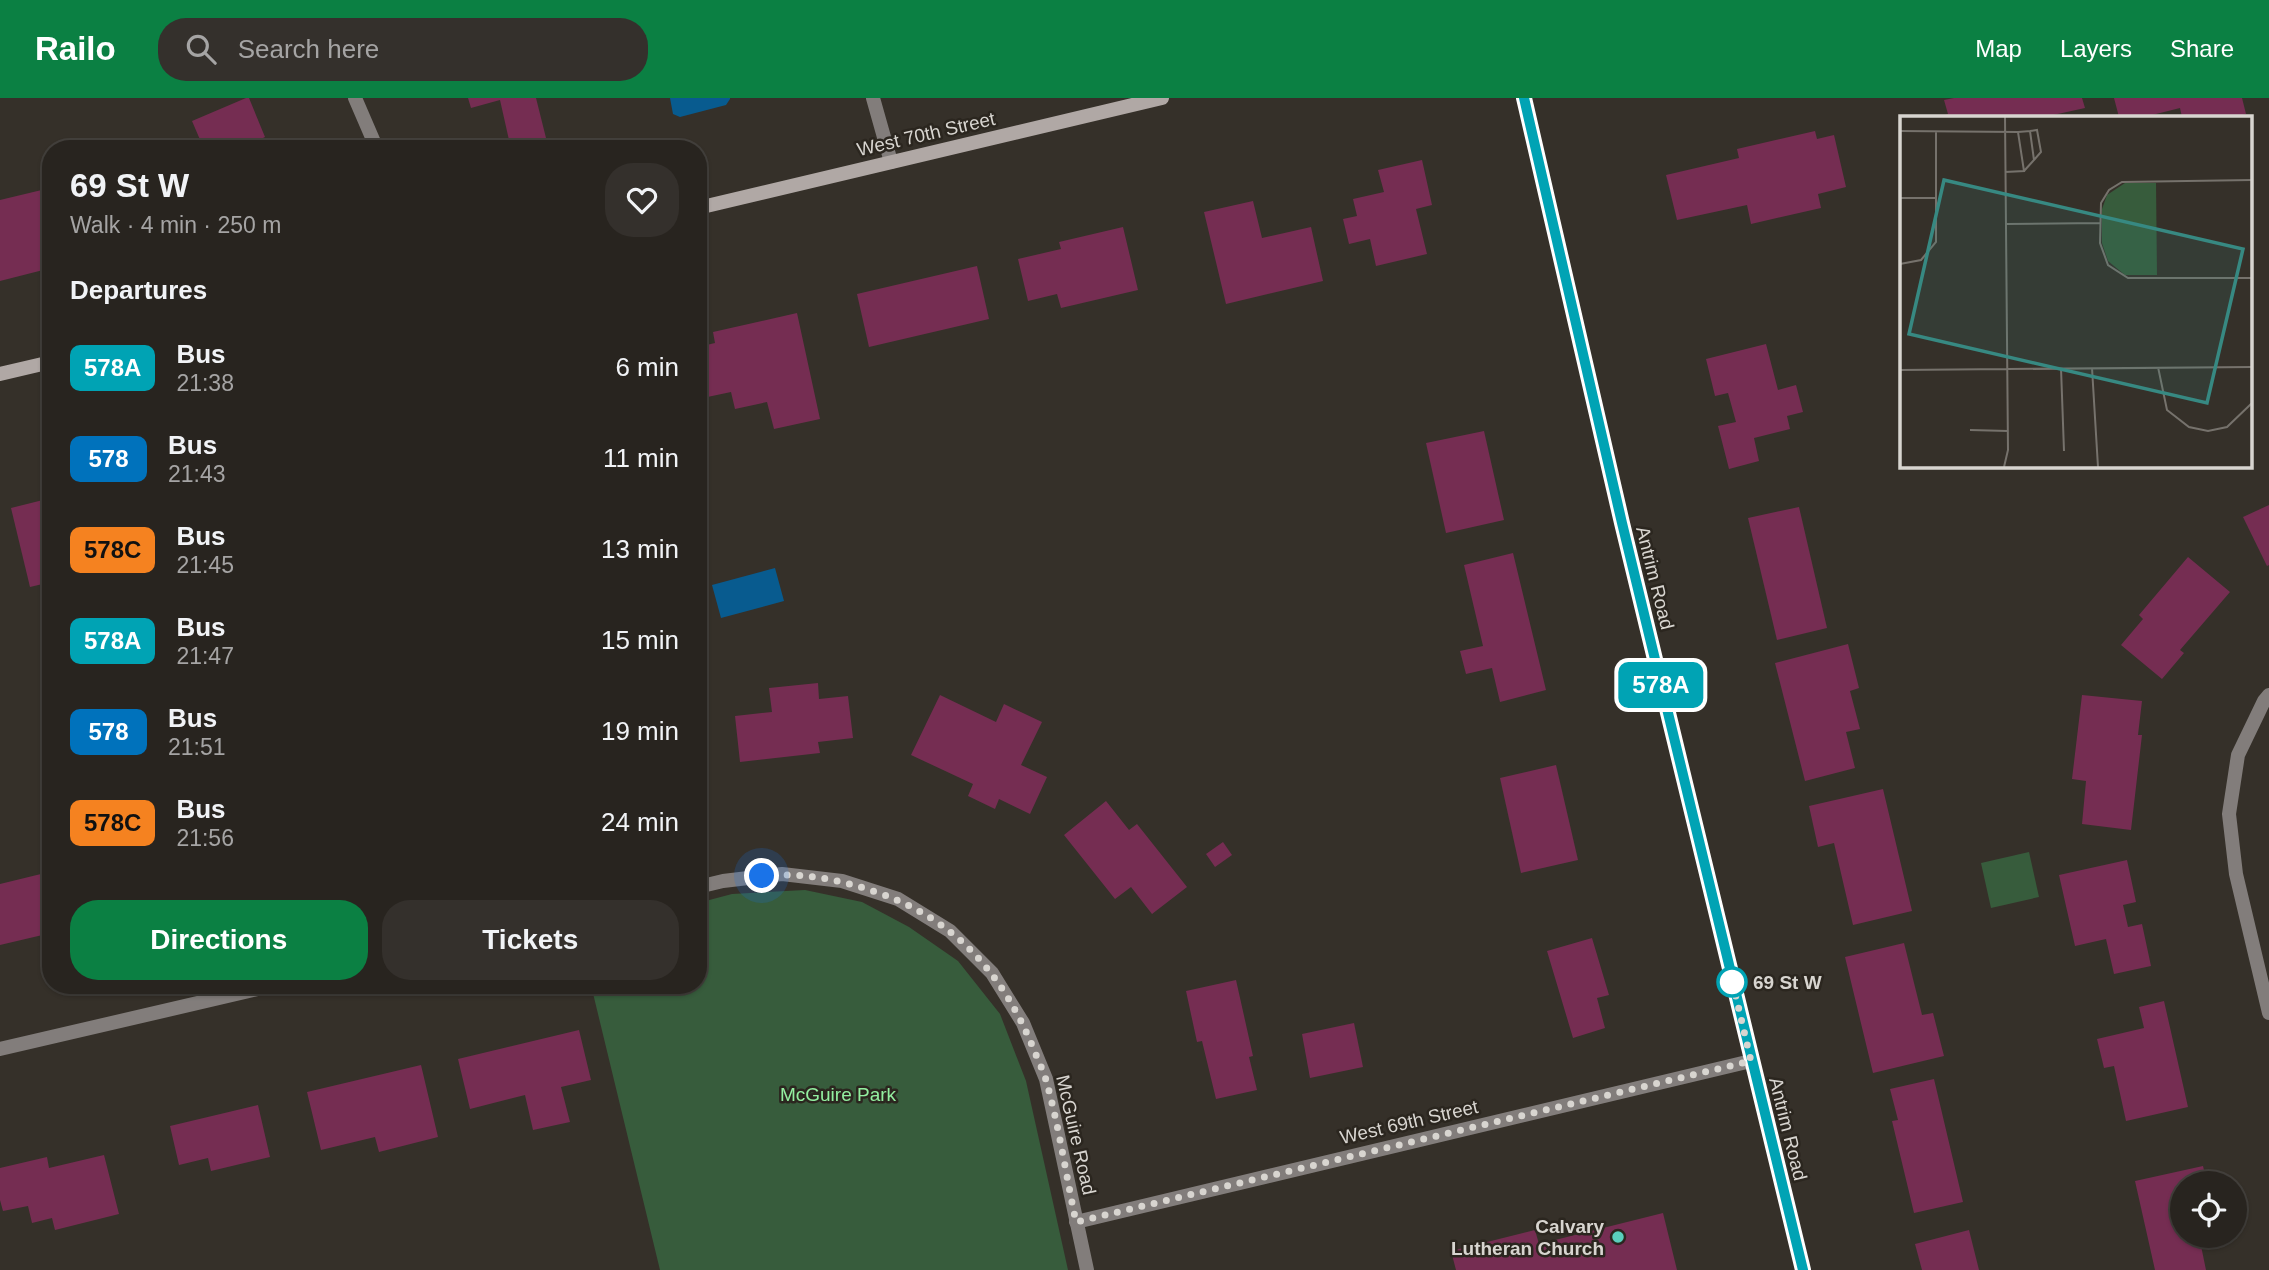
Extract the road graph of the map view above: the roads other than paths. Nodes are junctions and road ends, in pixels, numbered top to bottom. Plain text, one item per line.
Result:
1 (355, 98) edge
2 (873, 98) edge
3 (1162, 98) edge
4 (1524, 98) edge
5 (373, 140) edge
6 (891, 162) junction
7 (707, 206) edge
8 (42, 364) edge
9 (0, 374) edge
10 (2269, 695) edge
11 (707, 885) edge
12 (236, 994) edge
13 (2269, 1013) edge
14 (0, 1049) edge
15 (1751, 1061) junction
16 (1076, 1222) junction
17 (1087, 1270) edge
18 (1803, 1270) edge

1 - 5 street
2 - 6 street
3 - 6 street, West 70th Street
4 - 15 street, Antrim Road
6 - 7 street, West 70th Street
8 - 9 street
10 - 13 street
11 - 16 street, McGuire Road
12 - 14 street
15 - 16 street, West 69th Street
15 - 18 street, Antrim Road
16 - 17 street, McGuire Road

